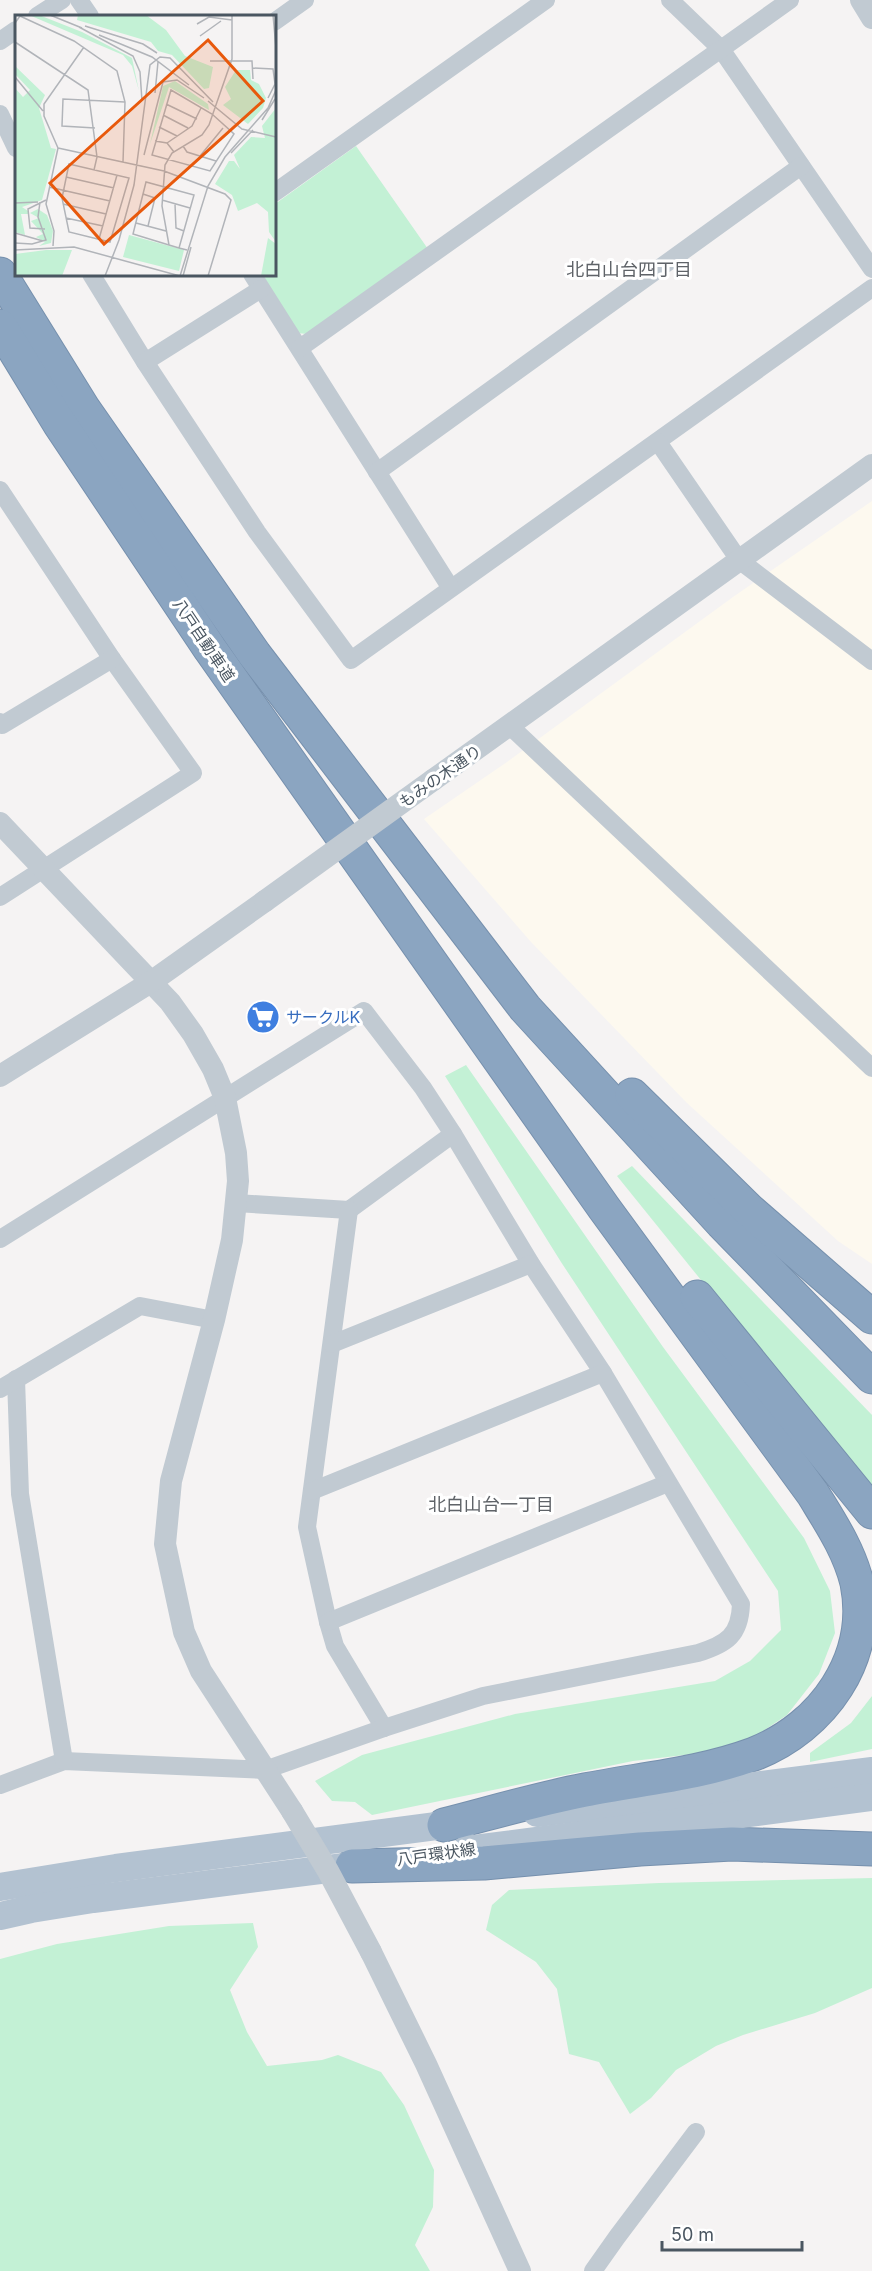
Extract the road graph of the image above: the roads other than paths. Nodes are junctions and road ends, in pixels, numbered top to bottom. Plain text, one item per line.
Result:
1 (62, 0) edge
2 (79, 0) edge
3 (305, 0) edge
4 (546, 0) edge
5 (670, 0) edge
6 (790, 0) edge
7 (861, 0) edge
8 (39, 15) edge
9 (89, 15) edge
10 (872, 18) edge
11 (276, 21) edge
12 (15, 31) edge
13 (0, 41) edge
14 (721, 48) junction
15 (0, 114) edge
16 (15, 146) edge
17 (801, 166) junction
18 (276, 192) edge
19 (872, 269) edge
20 (0, 274) edge
21 (92, 276) edge
22 (257, 282) edge
23 (872, 288) edge
24 (0, 326) edge
25 (300, 348) junction
26 (145, 362) junction
27 (658, 442) junction
28 (872, 465) edge
29 (377, 472) junction
30 (0, 490) edge
31 (739, 560) junction
32 (450, 587) junction
33 (112, 659) junction
34 (872, 661) edge
35 (0, 722) edge
36 (510, 726) junction
37 (0, 823) edge
38 (415, 864) junction
39 (45, 869) junction
40 (0, 897) edge
41 (419, 946) junction
42 (151, 982) junction
43 (872, 1068) edge
44 (0, 1076) edge
45 (225, 1098) junction
46 (453, 1134) junction
47 (236, 1203) junction
48 (349, 1210) junction
49 (0, 1239) edge
50 (531, 1264) junction
51 (872, 1317) edge
52 (214, 1320) junction
53 (332, 1344) junction
54 (603, 1373) junction
55 (872, 1377) edge
56 (16, 1379) junction
57 (0, 1389) edge
58 (668, 1483) junction
59 (312, 1491) junction
60 (872, 1512) edge
61 (328, 1622) junction
62 (384, 1728) junction
63 (64, 1761) junction
64 (265, 1770) junction
65 (872, 1772) edge
66 (0, 1785) edge
67 (872, 1797) edge
68 (444, 1825) junction
69 (872, 1849) edge
70 (352, 1866) junction
71 (0, 1887) edge
72 (0, 1916) edge
73 (696, 2132) dead end
74 (520, 2271) edge
75 (593, 2271) edge

1 - 8 street
2 - 9 street
3 - 11 street
4 - 18 street
5 - 14 street
6 - 14 street
7 - 10 street
12 - 13 street
14 - 17 street
14 - 25 street
15 - 16 street
17 - 19 street
17 - 29 street
20 - 38 highway, 八戸自動車道
21 - 26 street
22 - 25 street
22 - 26 street
23 - 27 street
24 - 41 highway, 八戸自動車道
25 - 29 street
26 - 32 street
27 - 31 street
27 - 32 street
28 - 31 street, もみの木通り
29 - 32 street
30 - 33 street
31 - 34 street
31 - 36 street, もみの木通り
33 - 35 street
33 - 39 street
36 - 42 street, もみの木通り, bridge
36 - 43 street
37 - 39 street
38 - 51 highway
38 - 55 highway
39 - 40 street
39 - 42 street
41 - 60 highway
41 - 68 highway
42 - 44 street, もみの木通り
42 - 45 street
45 - 46 street
45 - 47 street
45 - 49 street
46 - 48 street
46 - 50 street
47 - 48 street
47 - 52 street
48 - 53 street
50 - 53 street
50 - 54 street
52 - 56 street
52 - 64 street
53 - 59 street
54 - 58 street
54 - 59 street
56 - 57 street
56 - 63 street
58 - 61 street
58 - 62 street
59 - 61 street
61 - 62 street
62 - 64 street
63 - 64 street
63 - 66 street
64 - 74 street, bridge
65 - 68 main road, 八戸環状線
67 - 70 main road, 八戸環状線
68 - 71 main road, 八戸環状線
69 - 70 highway
70 - 72 main road, 八戸環状線
73 - 75 street

